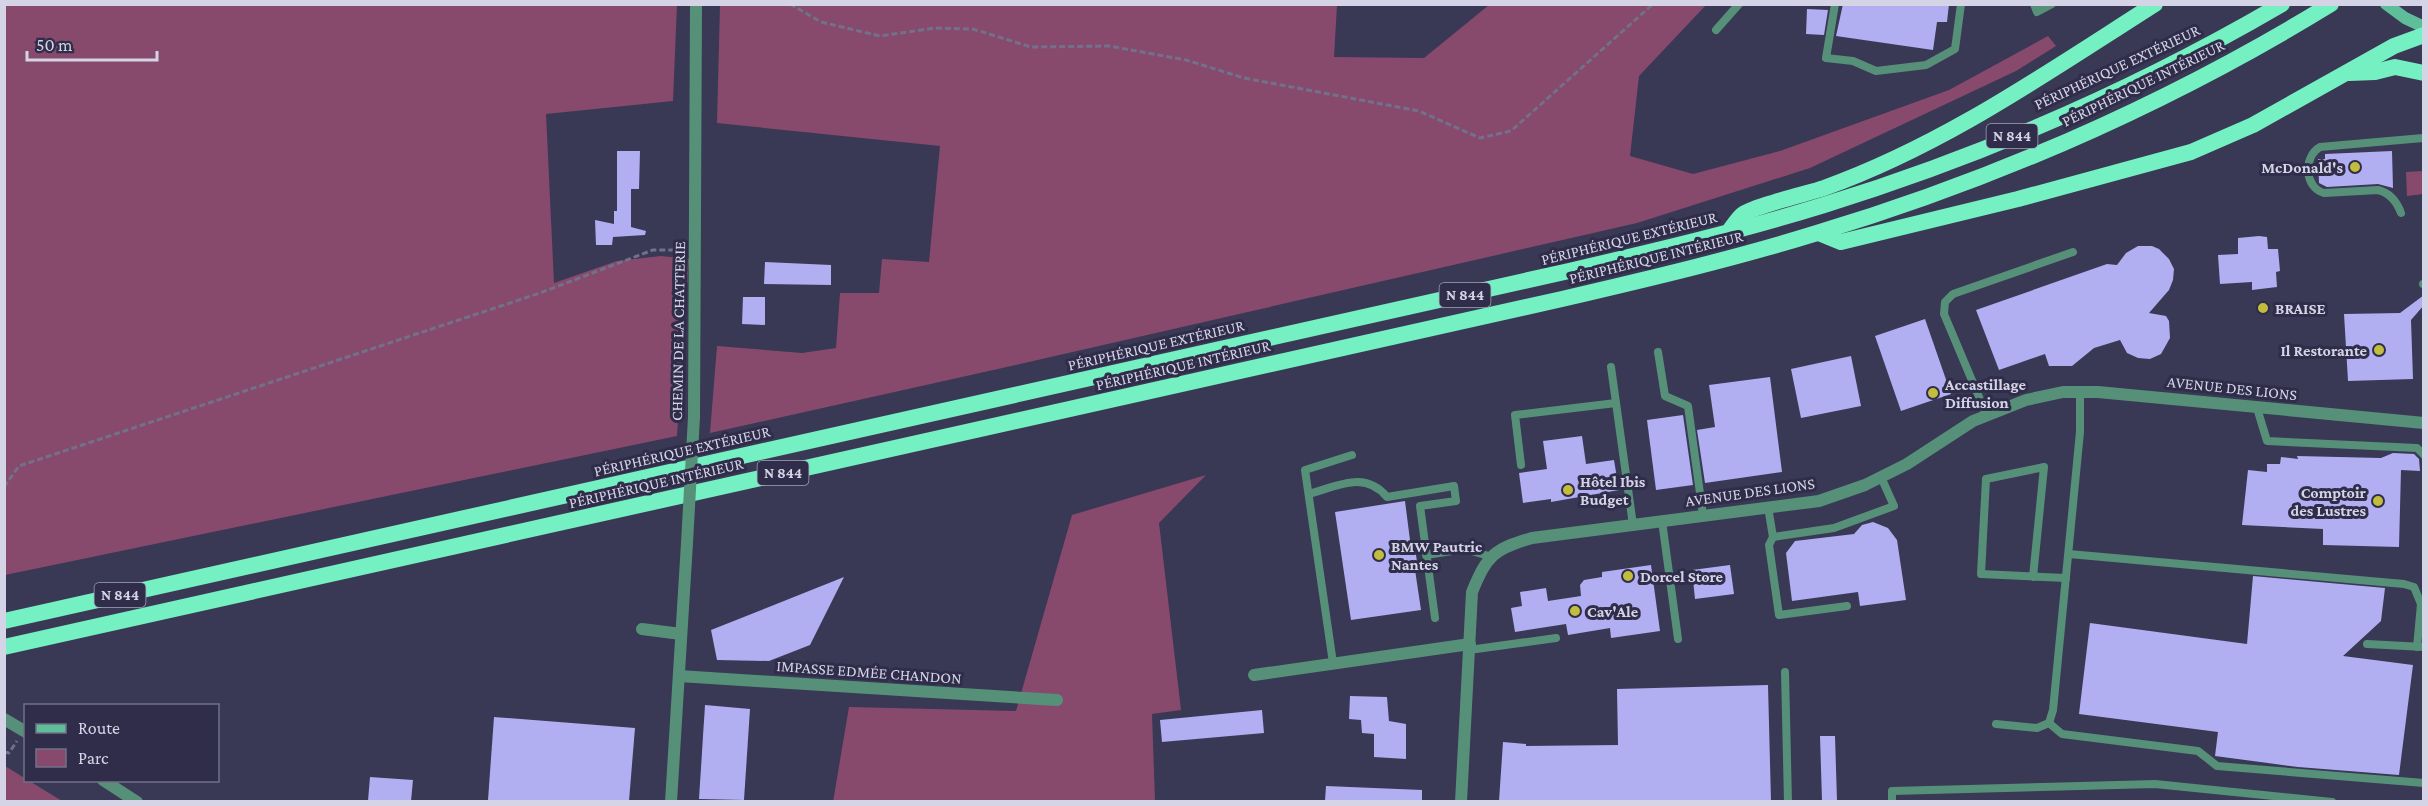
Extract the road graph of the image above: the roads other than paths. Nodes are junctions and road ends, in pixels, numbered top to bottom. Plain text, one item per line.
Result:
1 (696, 4) edge
2 (1739, 4) edge
3 (1835, 4) edge
4 (1961, 4) edge
5 (2034, 4) edge
6 (2052, 4) edge
7 (2155, 4) edge
8 (2282, 4) edge
9 (2331, 4) edge
10 (2386, 4) edge
11 (2424, 27) edge
12 (1716, 30) dead end
13 (2424, 35) edge
14 (2348, 72) junction
15 (2424, 74) edge
16 (2423, 138) edge
17 (2401, 213) dead end
18 (1728, 233) junction
19 (1819, 233) junction
20 (2073, 252) dead end
21 (1658, 352) dead end
22 (1611, 367) dead end
23 (2080, 392) junction
24 (1616, 403) junction
25 (2257, 408) junction
26 (1987, 416) junction
27 (2424, 423) edge
28 (1352, 455) dead end
29 (2424, 455) edge
30 (1521, 465) dead end
31 (1881, 477) junction
32 (1309, 494) junction
33 (1768, 507) junction
34 (1703, 516) junction
35 (1662, 521) junction
36 (1634, 525) junction
37 (1773, 537) junction
38 (2069, 554) junction
39 (1426, 555) junction
40 (1492, 557) junction
41 (2033, 577) junction
42 (2066, 578) junction
43 (1847, 606) dead end
44 (1435, 618) dead end
45 (4, 621) edge
46 (642, 629) dead end
47 (681, 634) junction
48 (1556, 638) dead end
49 (1678, 639) dead end
50 (2367, 644) dead end
51 (4, 647) edge
52 (1469, 647) junction
53 (2420, 647) edge
54 (1333, 663) junction
55 (1785, 672) dead end
56 (1254, 675) dead end
57 (679, 676) junction
58 (1057, 700) dead end
59 (4, 719) edge
60 (2049, 723) junction
61 (1996, 724) dead end
62 (24, 731) edge
63 (107, 782) edge
64 (2424, 783) edge
65 (2307, 800) edge
66 (137, 801) edge
67 (671, 801) edge
68 (1461, 801) edge
69 (1788, 801) edge
70 (1892, 801) edge
71 (2332, 801) edge

1 - 47 street, CHEMIN DE LA CHATTERIE, bridge
2 - 12 lane
3 - 4 lane
5 - 6 lane
7 - 18 highway
8 - 18 highway, PÉRIPHÉRIQUE EXTÉRIEUR / N 844
9 - 19 highway, PÉRIPHÉRIQUE INTÉRIEUR / N 844
10 - 11 main road
13 - 14 highway
14 - 15 highway
14 - 19 highway
16 - 17 lane
18 - 45 highway, PÉRIPHÉRIQUE EXTÉRIEUR / N 844
19 - 51 highway, PÉRIPHÉRIQUE INTÉRIEUR / N 844
20 - 26 lane
21 - 34 lane
22 - 24 lane
23 - 25 street, AVENUE DES LIONS
23 - 26 street, AVENUE DES LIONS
23 - 38 lane
24 - 30 lane
24 - 36 lane
25 - 27 street, AVENUE DES LIONS
25 - 29 lane
26 - 31 street, AVENUE DES LIONS
28 - 32 lane
31 - 33 street, AVENUE DES LIONS
31 - 37 lane
32 - 39 lane
32 - 54 lane
33 - 34 street, AVENUE DES LIONS
33 - 37 lane
34 - 35 street, AVENUE DES LIONS
35 - 36 street, AVENUE DES LIONS
35 - 49 lane
36 - 40 street, AVENUE DES LIONS
37 - 43 lane
38 - 42 lane
38 - 53 lane
39 - 40 lane
39 - 44 lane
40 - 52 street, AVENUE DES LIONS
41 - 41 lane
41 - 42 lane
42 - 60 lane
46 - 47 street
47 - 57 street, CHEMIN DE LA CHATTERIE
48 - 52 lane
50 - 53 lane
52 - 54 street
52 - 68 street, AVENUE DES LIONS
54 - 56 street
55 - 69 lane
57 - 58 street, IMPASSE EDMÉE CHANDON
57 - 67 street, CHEMIN DE LA CHATTERIE
59 - 62 street
60 - 61 lane
60 - 64 lane
63 - 66 street
65 - 70 lane
65 - 71 lane

